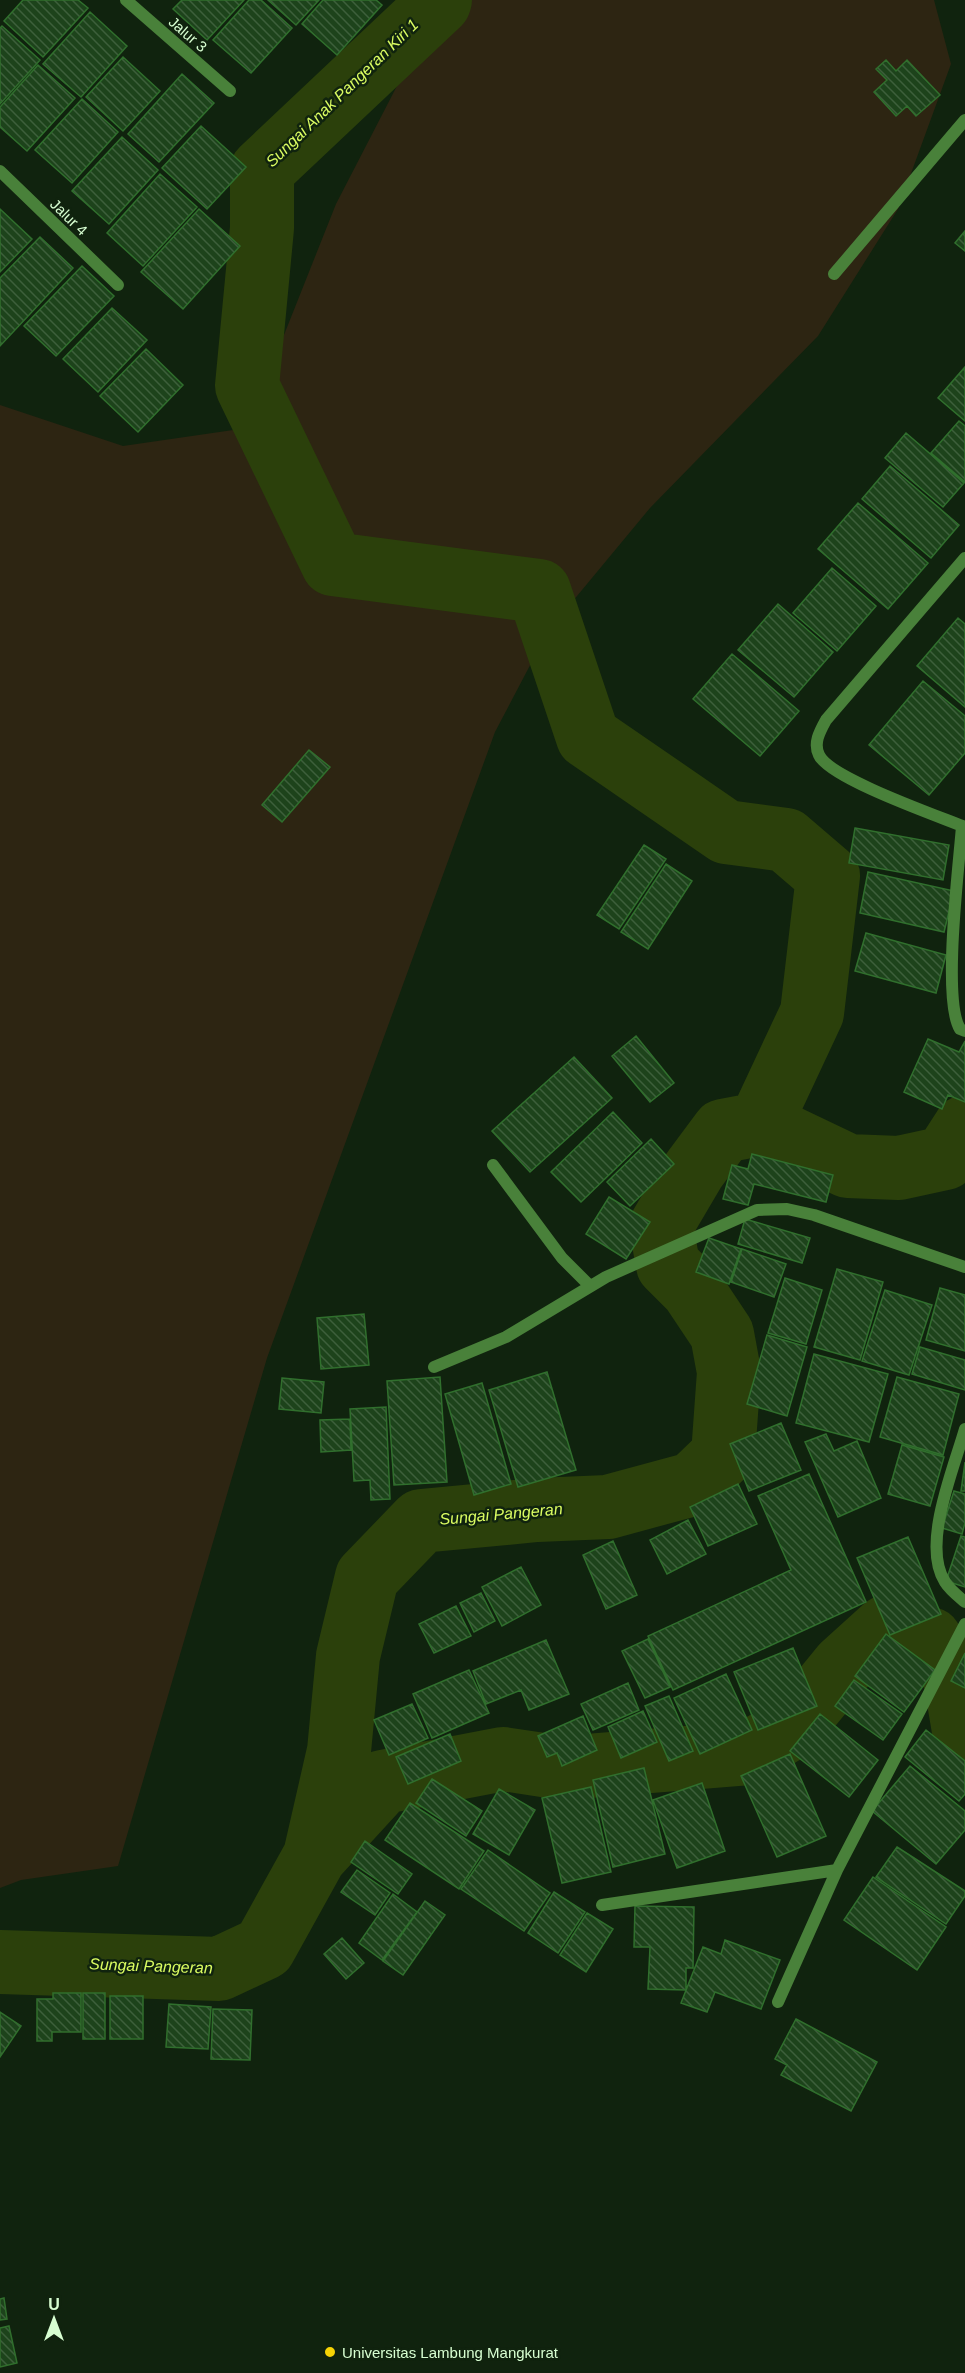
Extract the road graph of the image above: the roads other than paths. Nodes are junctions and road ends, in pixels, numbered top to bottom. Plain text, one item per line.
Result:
1 (126, 0) edge
2 (230, 91) dead end
3 (965, 120) edge
4 (0, 171) edge
5 (834, 274) dead end
6 (118, 285) dead end
7 (965, 558) edge
8 (963, 826) edge
9 (962, 1030) edge
10 (493, 1165) dead end
11 (965, 1267) edge
12 (590, 1286) junction
13 (434, 1367) dead end
14 (965, 1429) edge
15 (965, 1602) edge
16 (965, 1624) edge
17 (837, 1870) junction
18 (602, 1905) dead end
19 (778, 2002) dead end

1 - 2 street, Jalur 3
3 - 5 street
4 - 6 street, Jalur 4
7 - 8 street
8 - 9 street
10 - 12 street
11 - 12 street
12 - 13 street
14 - 15 street
16 - 17 street
17 - 18 street
17 - 19 street

